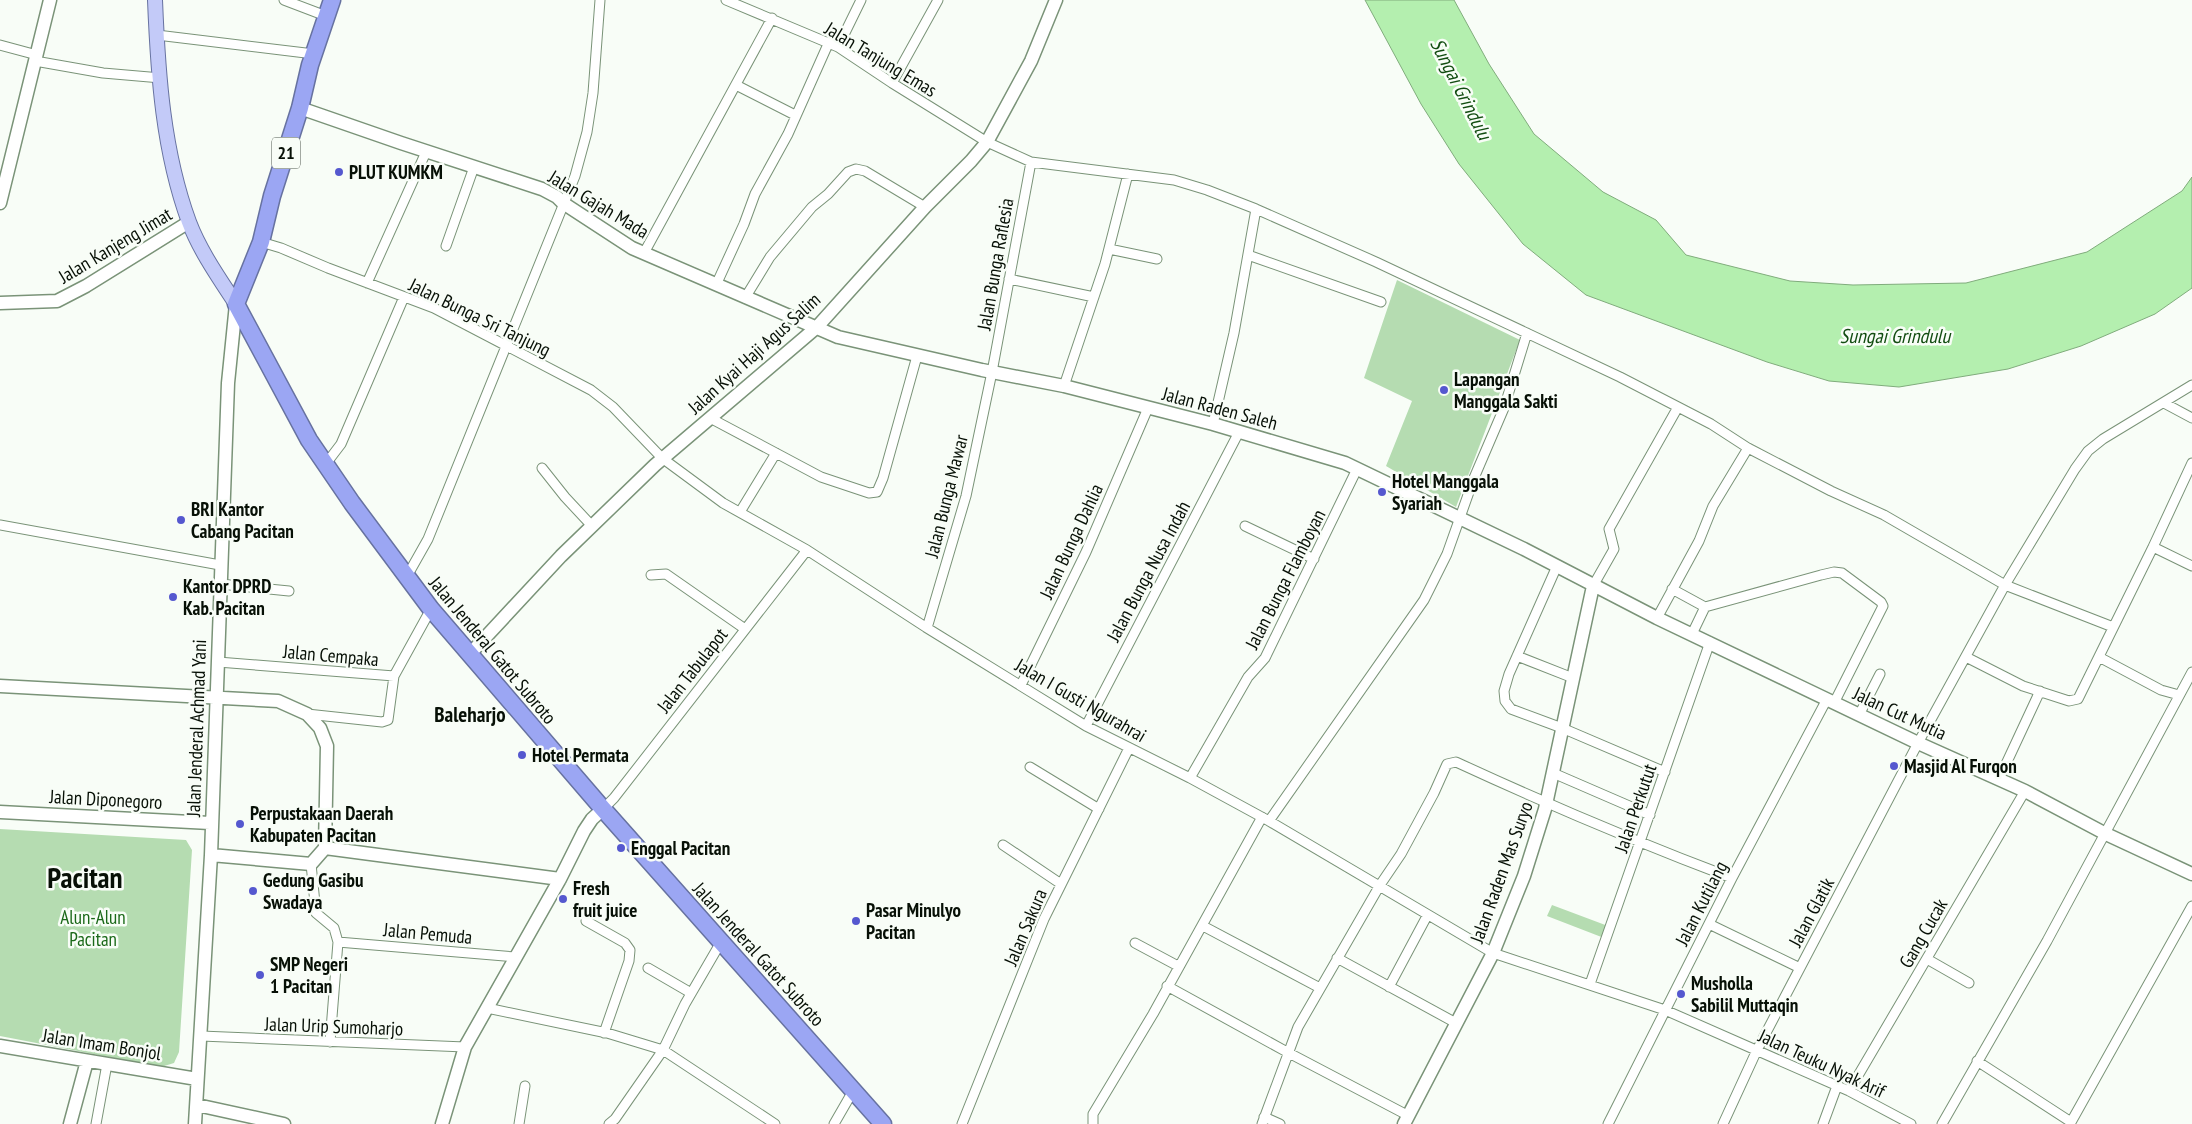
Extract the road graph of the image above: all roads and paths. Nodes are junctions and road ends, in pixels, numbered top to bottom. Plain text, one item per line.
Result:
1 (50, 0) edge
2 (155, 0) edge
3 (284, 0) edge
4 (332, 0) edge
5 (600, 0) edge
6 (726, 0) edge
7 (861, 0) edge
8 (938, 0) edge
9 (1056, 0) edge
10 (326, 16) junction
11 (772, 18) junction
12 (157, 35) junction
13 (829, 42) junction
14 (0, 45) edge
15 (838, 47) junction
16 (314, 54) junction
17 (36, 58) junction
18 (160, 78) junction
19 (892, 83) junction
20 (736, 85) junction
21 (300, 108) junction
22 (795, 115) junction
23 (987, 142) junction
24 (426, 152) junction
25 (1031, 162) junction
26 (474, 167) junction
27 (4, 171) edge
28 (1128, 174) junction
29 (0, 203) edge
30 (563, 203) junction
31 (925, 207) junction
32 (1256, 209) junction
33 (189, 222) junction
34 (261, 242) junction
35 (446, 246) dead end
36 (1109, 249) junction
37 (644, 253) junction
38 (1248, 255) junction
39 (1157, 259) dead end
40 (1009, 279) junction
41 (367, 283) junction
42 (716, 285) junction
43 (404, 297) junction
44 (1094, 297) junction
45 (745, 298) junction
46 (1381, 302) dead end
47 (0, 303) edge
48 (236, 304) junction
49 (817, 327) junction
50 (1527, 333) junction
51 (507, 345) junction
52 (917, 356) junction
53 (992, 372) junction
54 (2192, 385) edge
55 (1064, 386) junction
56 (2164, 403) junction
57 (1148, 408) junction
58 (1678, 408) junction
59 (710, 418) junction
60 (2192, 418) edge
61 (1214, 424) junction
62 (1239, 432) junction
63 (1748, 448) junction
64 (776, 453) junction
65 (662, 458) junction
66 (2192, 464) edge
67 (326, 465) junction
68 (542, 468) dead end
69 (1357, 469) junction
70 (740, 512) junction
71 (1459, 518) junction
72 (0, 525) edge
73 (592, 526) junction
74 (1244, 526) dead end
75 (2153, 547) junction
76 (807, 550) junction
77 (1314, 559) junction
78 (220, 564) junction
79 (1557, 566) junction
80 (2192, 566) edge
81 (651, 575) dead end
82 (406, 578) junction
83 (220, 584) junction
84 (2005, 585) junction
85 (1593, 586) junction
86 (1672, 589) junction
87 (289, 591) dead end
88 (1705, 608) junction
89 (431, 609) junction
90 (1657, 618) junction
91 (2113, 627) junction
92 (927, 628) junction
93 (745, 629) junction
94 (1692, 634) junction
95 (1710, 642) junction
96 (469, 655) junction
97 (1517, 656) junction
98 (1966, 657) junction
99 (2099, 657) junction
100 (218, 662) junction
101 (1880, 674) dead end
102 (394, 676) junction
103 (2191, 677) edge
104 (1573, 678) junction
105 (1021, 685) junction
106 (0, 686) edge
107 (2040, 691) junction
108 (2179, 695) junction
109 (216, 696) junction
110 (1831, 701) junction
111 (307, 714) junction
112 (1859, 714) junction
113 (1086, 726) junction
114 (1562, 728) junction
115 (1918, 743) junction
116 (1129, 748) junction
117 (1030, 767) dead end
118 (1665, 772) junction
119 (1553, 773) junction
120 (1190, 778) junction
121 (1999, 779) junction
122 (2025, 791) junction
123 (1546, 804) junction
124 (602, 809) junction
125 (1099, 809) junction
126 (0, 812) edge
127 (1650, 815) junction
128 (1265, 819) junction
129 (210, 823) junction
130 (2106, 834) junction
131 (1640, 843) junction
132 (1004, 845) dead end
133 (325, 848) junction
134 (211, 855) junction
135 (312, 864) junction
136 (2192, 874) edge
137 (1732, 878) junction
138 (560, 879) junction
139 (1061, 884) junction
140 (1380, 885) junction
141 (2192, 906) edge
142 (1427, 916) junction
143 (586, 921) dead end
144 (1709, 924) junction
145 (1203, 926) junction
146 (338, 942) junction
147 (721, 942) junction
148 (1135, 942) dead end
149 (1493, 953) junction
150 (515, 957) junction
151 (1337, 958) junction
152 (1927, 959) junction
153 (1178, 966) junction
154 (648, 968) dead end
155 (1800, 968) junction
156 (1970, 983) dead end
157 (1590, 984) junction
158 (1168, 986) junction
159 (1389, 987) junction
160 (1320, 988) junction
161 (691, 993) junction
162 (487, 1008) junction
163 (1665, 1010) junction
164 (1456, 1023) junction
165 (604, 1032) junction
166 (201, 1036) junction
167 (330, 1042) junction
168 (0, 1046) edge
169 (465, 1047) junction
170 (663, 1050) junction
171 (1757, 1050) junction
172 (1287, 1052) junction
173 (87, 1061) junction
174 (1977, 1061) junction
175 (107, 1064) junction
176 (197, 1079) junction
177 (525, 1086) dead end
178 (1837, 1086) junction
179 (853, 1091) junction
180 (1849, 1091) junction
181 (197, 1105) junction
182 (1406, 1120) edge
183 (1263, 1121) edge
184 (2071, 1123) edge
185 (70, 1124) edge
186 (96, 1124) edge
187 (195, 1124) edge
188 (284, 1124) edge
189 (442, 1124) edge
190 (519, 1124) edge
191 (609, 1124) edge
192 (775, 1124) edge
193 (834, 1124) edge
194 (883, 1124) edge
195 (962, 1124) edge
196 (1093, 1124) edge
197 (1280, 1124) edge
198 (1608, 1124) edge
199 (1723, 1124) edge
200 (1823, 1124) edge
201 (1912, 1124) edge
202 (1942, 1124) edge

1 - 17 street
2 - 12 main road
3 - 10 street
4 - 10 highway, 21
5 - 30 street
6 - 11 street, Jalan Tanjung Emas
7 - 15 street
8 - 19 street
9 - 23 street, Jalan Kyai Haji Agus Salim
10 - 16 highway, 21
11 - 13 street, Jalan Tanjung Emas
11 - 20 street
12 - 16 street
12 - 18 main road
13 - 15 street, Jalan Tanjung Emas
13 - 22 street
14 - 17 street
15 - 19 street, Jalan Tanjung Emas
16 - 21 highway, 21
17 - 18 street
17 - 27 street
18 - 33 main road
19 - 23 street, Jalan Tanjung Emas
20 - 22 street
20 - 37 street
21 - 24 street, Jalan Gajah Mada
21 - 34 highway, 21
22 - 42 street
23 - 25 street, Jalan Tanjung Emas
23 - 31 street, Jalan Kyai Haji Agus Salim
24 - 26 street, Jalan Gajah Mada
24 - 41 street
25 - 28 street, Jalan Tanjung Emas
25 - 40 street, Jalan Bunga Raflesia
26 - 30 street, Jalan Gajah Mada
26 - 35 street
27 - 29 street
28 - 32 street, Jalan Tanjung Emas
28 - 36 street
30 - 37 street, Jalan Gajah Mada
30 - 51 street
31 - 45 street
31 - 49 street, Jalan Kyai Haji Agus Salim
32 - 38 street
32 - 50 street, Jalan Tanjung Emas
33 - 47 street, Jalan Kanjeng Jimat
33 - 48 main road
34 - 41 street, Jalan Bunga Sri Tanjung
34 - 48 highway, 21
36 - 39 street
36 - 44 street
37 - 42 street, Jalan Gajah Mada
38 - 46 street
38 - 61 street
40 - 44 street
40 - 53 street, Jalan Bunga Raflesia
41 - 43 street, Jalan Bunga Sri Tanjung
42 - 45 street, Jalan Gajah Mada
43 - 51 street, Jalan Bunga Sri Tanjung
43 - 67 street
44 - 55 street
45 - 49 street, Jalan Gajah Mada
48 - 67 highway, Jalan Jenderal Gatot Subroto
48 - 78 street, Jalan Jenderal Achmad Yani
49 - 52 street, Jalan Raden Saleh
49 - 59 street, Jalan Kyai Haji Agus Salim
50 - 58 street, Jalan Tanjung Emas
50 - 71 street
51 - 65 street, Jalan Bunga Sri Tanjung
51 - 82 street
52 - 53 street, Jalan Raden Saleh
52 - 64 street
53 - 55 street, Jalan Raden Saleh
53 - 92 street, Jalan Bunga Mawar
54 - 56 street, Jalan Glatik
55 - 57 street, Jalan Raden Saleh
56 - 60 street
56 - 84 street, Jalan Glatik
57 - 61 street, Jalan Raden Saleh
57 - 105 street, Jalan Bunga Dahlia
58 - 63 street, Jalan Tanjung Emas
58 - 85 street
59 - 64 street
59 - 65 street, Jalan Kyai Haji Agus Salim
61 - 62 street, Jalan Raden Saleh
62 - 69 street, Jalan Raden Saleh
62 - 113 street, Jalan Bunga Nusa Indah
63 - 84 street, Jalan Tanjung Emas
63 - 86 street
64 - 70 street
65 - 70 street, Jalan I Gusti Ngurahrai
65 - 73 street, Jalan Kyai Haji Agus Salim
66 - 75 street
67 - 82 highway, Jalan Jenderal Gatot Subroto
68 - 73 street
69 - 71 street, Jalan Raden Saleh
69 - 77 street, Jalan Bunga Flamboyan
70 - 76 street, Jalan I Gusti Ngurahrai
71 - 79 street, Jalan Raden Saleh
71 - 128 street
72 - 78 street
73 - 96 street, Jalan Kyai Haji Agus Salim
74 - 77 street
75 - 80 street
75 - 91 street
76 - 92 street, Jalan I Gusti Ngurahrai
76 - 93 street, Jalan Tabulapot
77 - 120 street, Jalan Bunga Flamboyan
78 - 83 street, Jalan Jenderal Achmad Yani
79 - 85 street, Jalan Raden Saleh
79 - 97 street
81 - 93 street
82 - 89 highway, Jalan Jenderal Gatot Subroto
83 - 87 street
83 - 100 street, Jalan Jenderal Achmad Yani
84 - 91 street, Jalan Tanjung Emas
84 - 98 street, Jalan Glatik
85 - 90 street, Jalan Cut Mutia
85 - 104 street, Jalan Raden Mas Suryo
86 - 88 street
86 - 90 street
88 - 94 street
88 - 110 street, Jalan Kutilang
89 - 96 highway, Jalan Jenderal Gatot Subroto
89 - 102 street, Jalan Cempaka
90 - 94 street, Jalan Cut Mutia
91 - 99 street
92 - 105 street, Jalan I Gusti Ngurahrai
93 - 124 street, Jalan Tabulapot
94 - 95 street, Jalan Cut Mutia
95 - 110 street, Jalan Cut Mutia
95 - 118 street, Jalan Perkutut
96 - 124 highway, Jalan Jenderal Gatot Subroto
97 - 104 street
97 - 114 street
98 - 107 street
98 - 115 street, Jalan Glatik
99 - 107 street
99 - 108 street
100 - 102 street, Jalan Cempaka
100 - 109 street, Jalan Jenderal Achmad Yani
101 - 112 street
102 - 111 street
103 - 108 street
104 - 114 street, Jalan Raden Mas Suryo
105 - 113 street, Jalan I Gusti Ngurahrai
106 - 109 street
107 - 121 street
108 - 130 street
109 - 111 street
109 - 129 street, Jalan Jenderal Achmad Yani
110 - 112 street, Jalan Cut Mutia
110 - 137 street, Jalan Kutilang
111 - 133 street
112 - 115 street, Jalan Cut Mutia
113 - 116 street, Jalan I Gusti Ngurahrai
114 - 118 street
114 - 119 street, Jalan Raden Mas Suryo
115 - 121 street, Jalan Cut Mutia
115 - 155 street, Jalan Glatik
116 - 120 street, Jalan I Gusti Ngurahrai
116 - 125 street, Jalan Sakura
117 - 125 street
118 - 127 street, Jalan Perkutut
119 - 123 street, Jalan Raden Mas Suryo
119 - 127 street
120 - 128 street, Jalan I Gusti Ngurahrai
121 - 122 street, Jalan Cut Mutia
122 - 130 street, Jalan Cut Mutia
122 - 152 street, Gang Cucak
123 - 131 street
123 - 140 street
123 - 149 street, Jalan Raden Mas Suryo
124 - 138 street
124 - 147 highway, Jalan Jenderal Gatot Subroto
125 - 139 street, Jalan Sakura
126 - 129 street, Jalan Diponegoro
127 - 131 street, Jalan Perkutut
128 - 140 street, Jalan I Gusti Ngurahrai
128 - 145 street
129 - 134 street, Jalan Jenderal Achmad Yani
130 - 136 street, Jalan Cut Mutia
130 - 174 street
131 - 137 street
131 - 157 street, Jalan Perkutut
132 - 139 street
133 - 135 street
133 - 138 street
134 - 135 street
134 - 166 street, Jalan Jenderal Achmad Yani
135 - 146 street
137 - 144 street, Jalan Kutilang
138 - 150 street
139 - 195 street, Jalan Sakura
140 - 142 street, Jalan I Gusti Ngurahrai
140 - 151 street
141 - 184 street
142 - 149 street, Jalan I Gusti Ngurahrai
142 - 159 street
143 - 165 street
144 - 155 street
144 - 163 street, Jalan Kutilang
145 - 153 street
145 - 160 street
146 - 150 street, Jalan Pemuda
146 - 167 street
147 - 161 street
147 - 179 highway, Jalan Jenderal Gatot Subroto
148 - 153 street
149 - 157 street, Jalan Teuku Nyak Arif
149 - 164 street, Jalan Raden Mas Suryo
150 - 162 street
151 - 159 street
151 - 160 street
152 - 156 street
152 - 180 street, Gang Cucak
153 - 158 street
154 - 161 street
155 - 171 street, Jalan Glatik
157 - 163 street, Jalan Teuku Nyak Arif
158 - 172 street
158 - 196 street
159 - 164 street
160 - 172 street
161 - 170 street
162 - 165 street
162 - 169 street
163 - 171 street, Jalan Teuku Nyak Arif
163 - 198 street, Jalan Kutilang
164 - 182 street, Jalan Raden Mas Suryo
165 - 170 street
166 - 167 street, Jalan Urip Sumoharjo
166 - 176 street, Jalan Jenderal Achmad Yani
167 - 169 street, Jalan Urip Sumoharjo
168 - 173 street, Jalan Imam Bonjol
169 - 189 street
170 - 191 street
170 - 192 street
171 - 178 street, Jalan Teuku Nyak Arif
171 - 199 street, Jalan Glatik
172 - 182 street
172 - 183 street
173 - 175 street, Jalan Imam Bonjol
173 - 185 street
174 - 184 street
174 - 202 street
175 - 176 street, Jalan Imam Bonjol
175 - 186 street
176 - 181 street, Jalan Jenderal Achmad Yani
177 - 190 street
178 - 180 street, Jalan Teuku Nyak Arif
178 - 200 street
179 - 193 street
179 - 194 highway, Jalan Jenderal Gatot Subroto
180 - 201 street, Jalan Teuku Nyak Arif
181 - 187 street, Jalan Jenderal Achmad Yani
181 - 188 street
183 - 197 street

